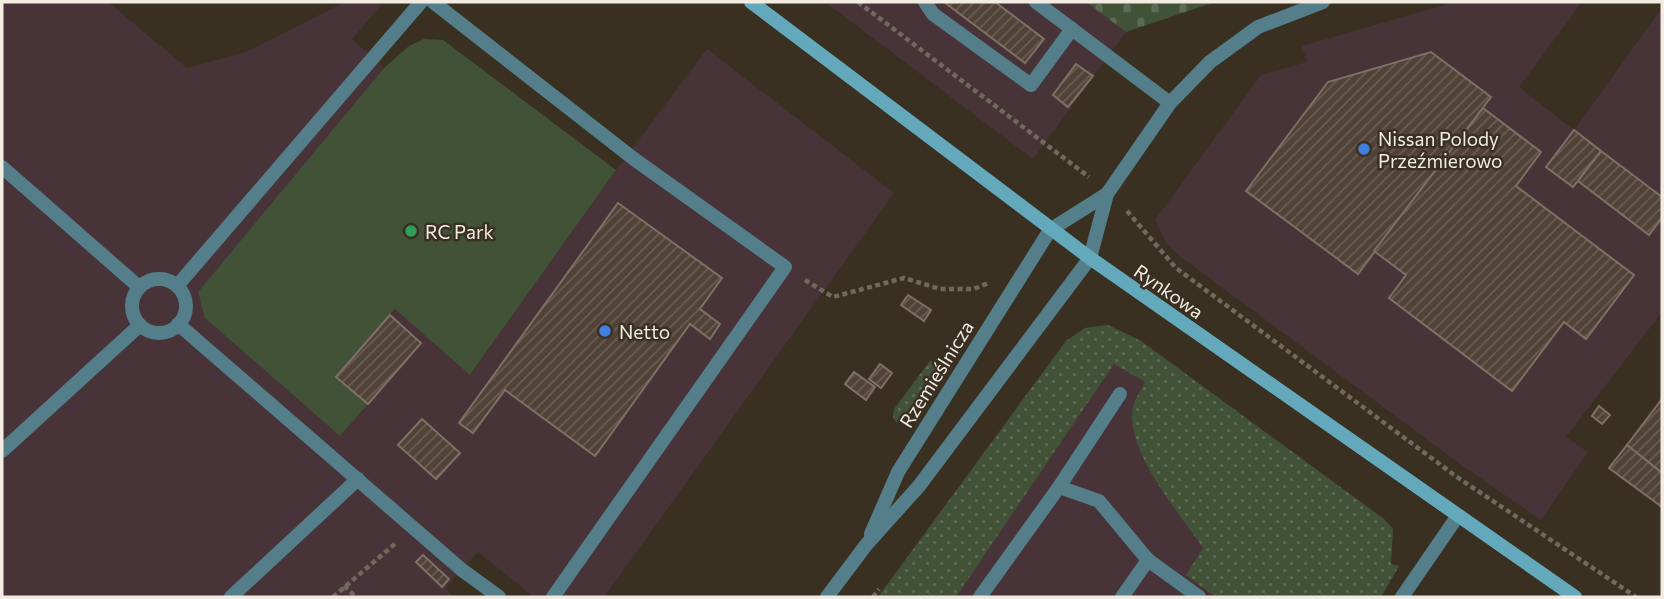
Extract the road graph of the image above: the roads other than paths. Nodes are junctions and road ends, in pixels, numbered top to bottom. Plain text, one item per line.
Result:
1 (421, 2) edge
2 (433, 2) edge
3 (751, 2) edge
4 (925, 2) edge
5 (1035, 2) edge
6 (1323, 2) edge
7 (1072, 29) junction
8 (1170, 103) junction
9 (2, 167) edge
10 (1107, 194) junction
11 (1050, 230) junction
12 (1090, 258) junction
13 (177, 286) junction
14 (139, 287) junction
15 (178, 324) junction
16 (140, 326) junction
17 (1120, 394) dead end
18 (2, 451) edge
19 (358, 479) junction
20 (1059, 487) junction
21 (1457, 517) junction
22 (866, 545) junction
23 (1148, 560) junction
24 (231, 597) edge
25 (499, 597) edge
26 (553, 597) edge
27 (827, 597) edge
28 (980, 597) edge
29 (1122, 597) edge
30 (1199, 597) edge
31 (1402, 597) edge
32 (1575, 597) edge

1 - 13 street
2 - 26 street
3 - 11 street, Rynkowa
4 - 7 street
5 - 7 street
6 - 8 street
7 - 8 street
8 - 10 street
9 - 14 street
10 - 11 street
10 - 12 street
11 - 12 street, Rynkowa
11 - 22 street, Rzemieślnicza
12 - 21 street, Rynkowa
12 - 22 street, Rzemieślnicza
13 - 14 street
13 - 15 street
14 - 16 street
15 - 16 street
15 - 19 street
16 - 18 street
17 - 20 street
19 - 24 street
19 - 25 street
20 - 23 street
20 - 28 street
21 - 31 street
21 - 32 street, Rynkowa
22 - 27 street, Rzemieślnicza
23 - 29 street
23 - 30 street

